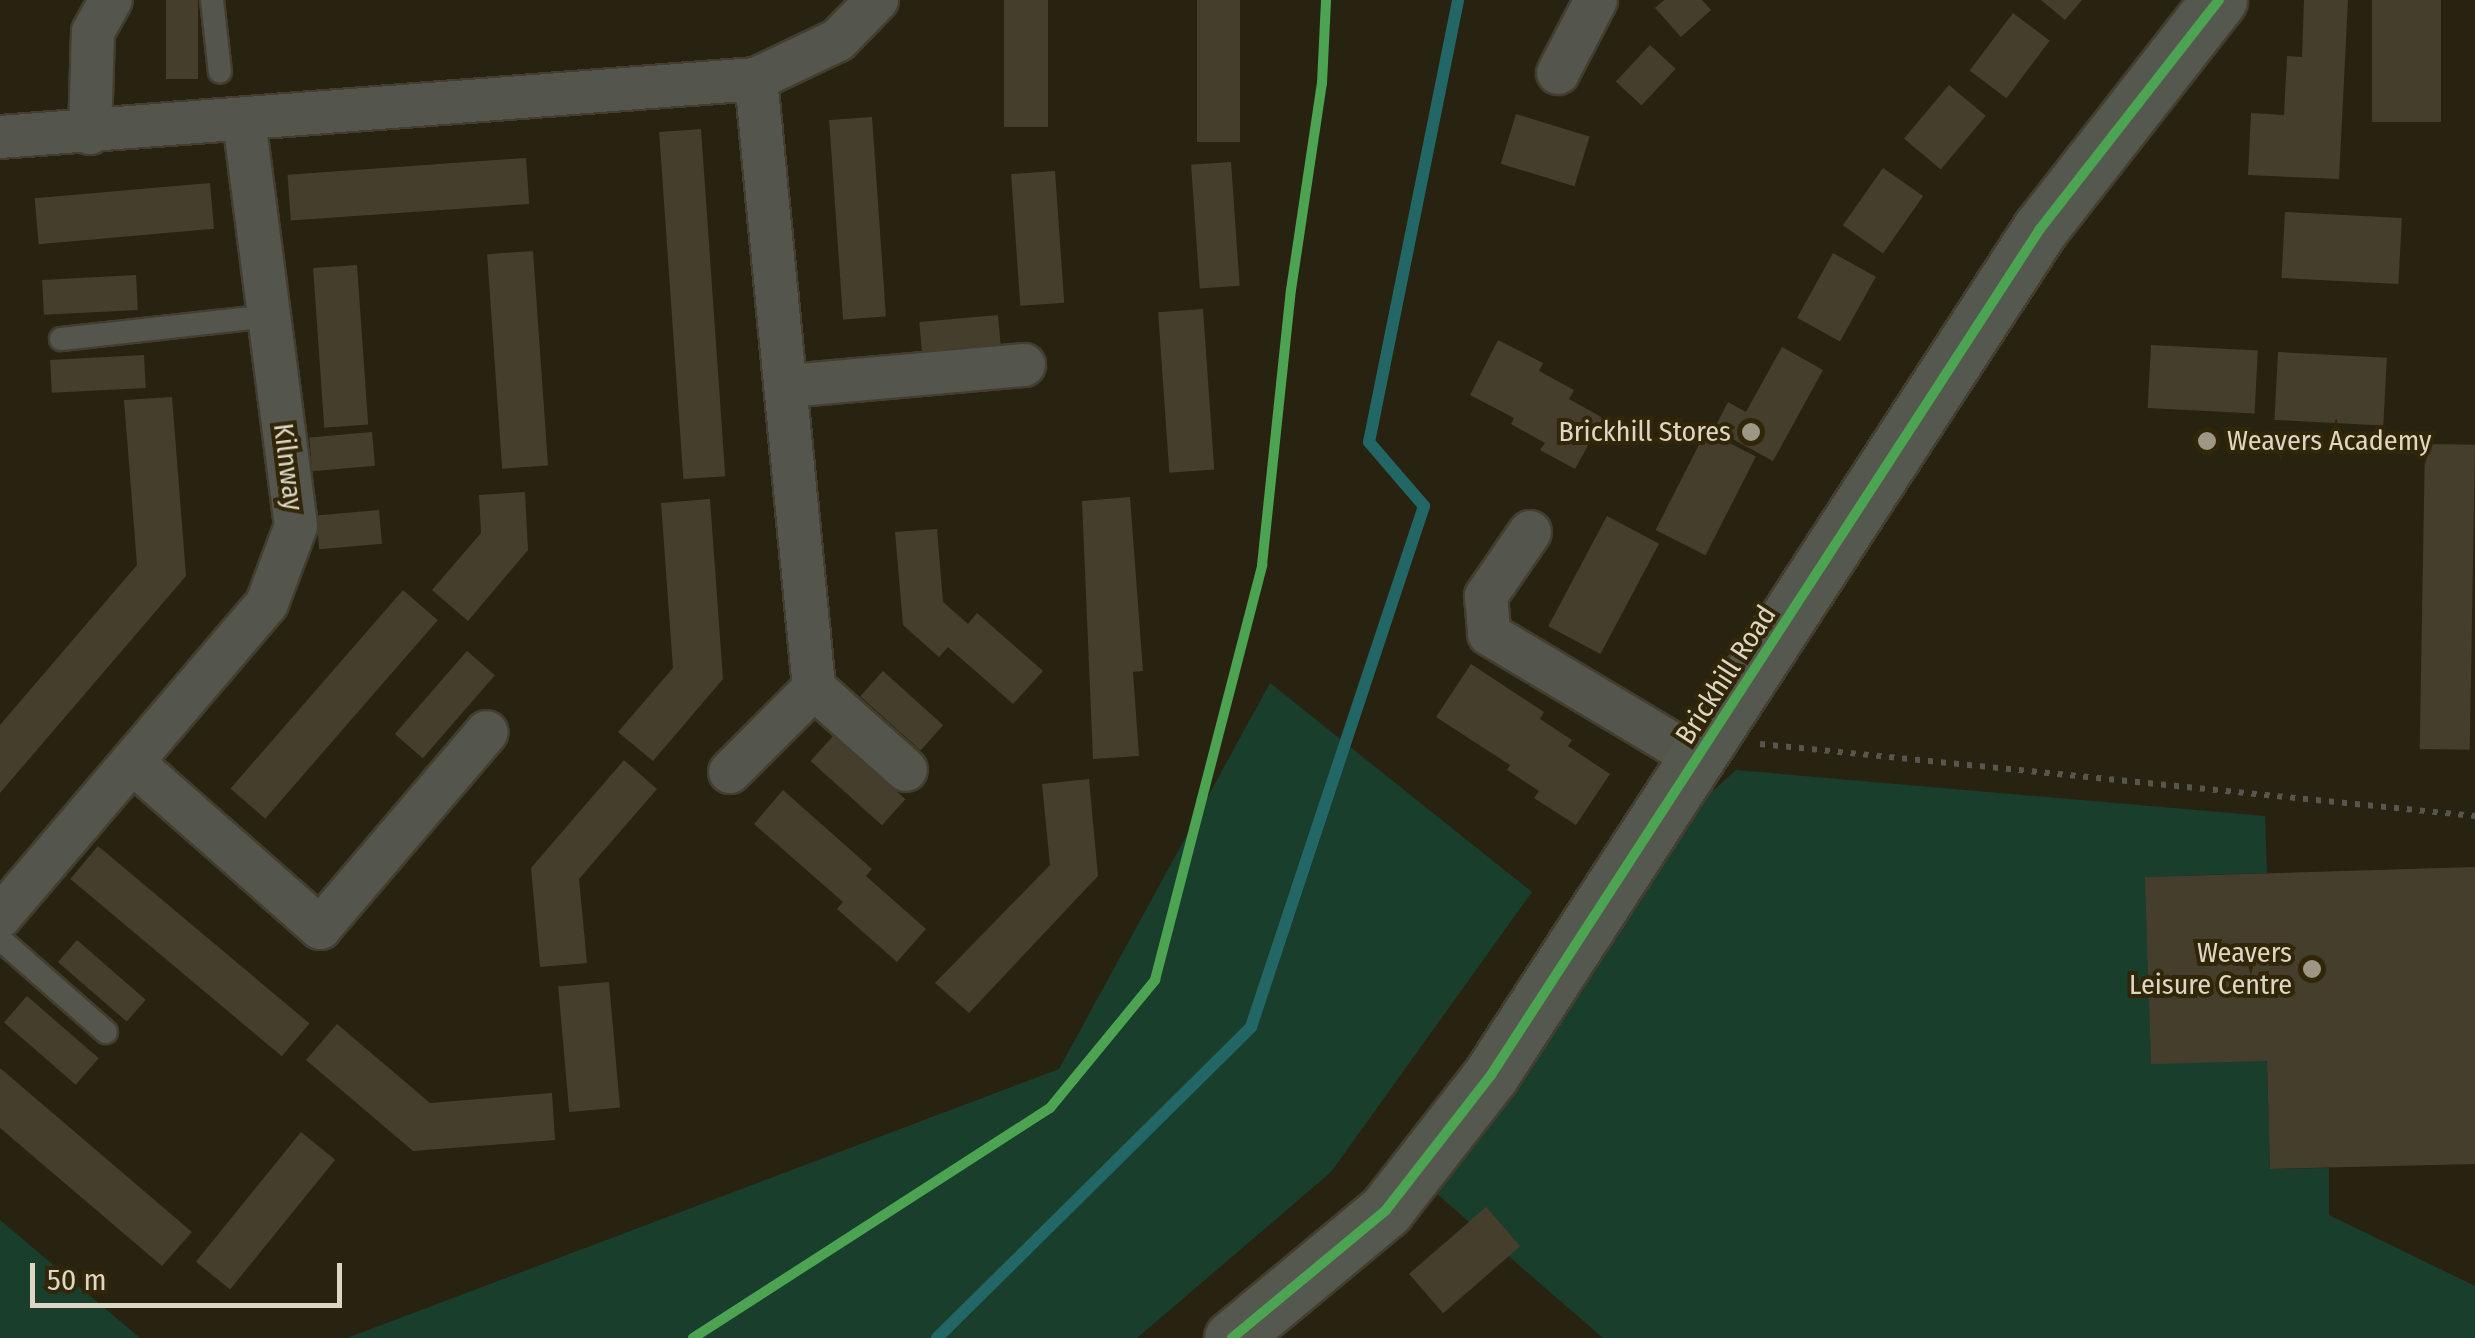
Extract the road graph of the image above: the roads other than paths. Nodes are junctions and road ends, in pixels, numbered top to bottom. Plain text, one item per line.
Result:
1 (110, 0) edge
2 (212, 0) edge
3 (877, 0) edge
4 (1596, 0) edge
5 (2218, 0) edge
6 (220, 72) dead end
7 (1558, 73) dead end
8 (756, 79) junction
9 (244, 120) junction
10 (90, 133) junction
11 (0, 137) edge
12 (270, 316) junction
13 (61, 339) dead end
14 (1024, 365) dead end
15 (788, 386) junction
16 (1530, 532) dead end
17 (814, 688) junction
18 (487, 732) dead end
19 (1704, 749) junction
20 (132, 762) junction
21 (906, 770) dead end
22 (730, 772) dead end
23 (0, 918) edge
24 (0, 939) edge
25 (106, 1032) dead end
26 (1248, 1333) edge

1 - 10 street
2 - 6 lane
3 - 8 street
4 - 7 street
5 - 19 street, Brickhill Road
8 - 9 street
8 - 15 street
9 - 10 street
9 - 12 street, Kilnway
10 - 11 street
12 - 13 lane
12 - 20 street, Kilnway
14 - 15 street
15 - 17 street
16 - 19 street
17 - 21 street
17 - 22 street
18 - 20 street
19 - 26 street, Brickhill Road
20 - 23 street, Kilnway
24 - 25 lane

